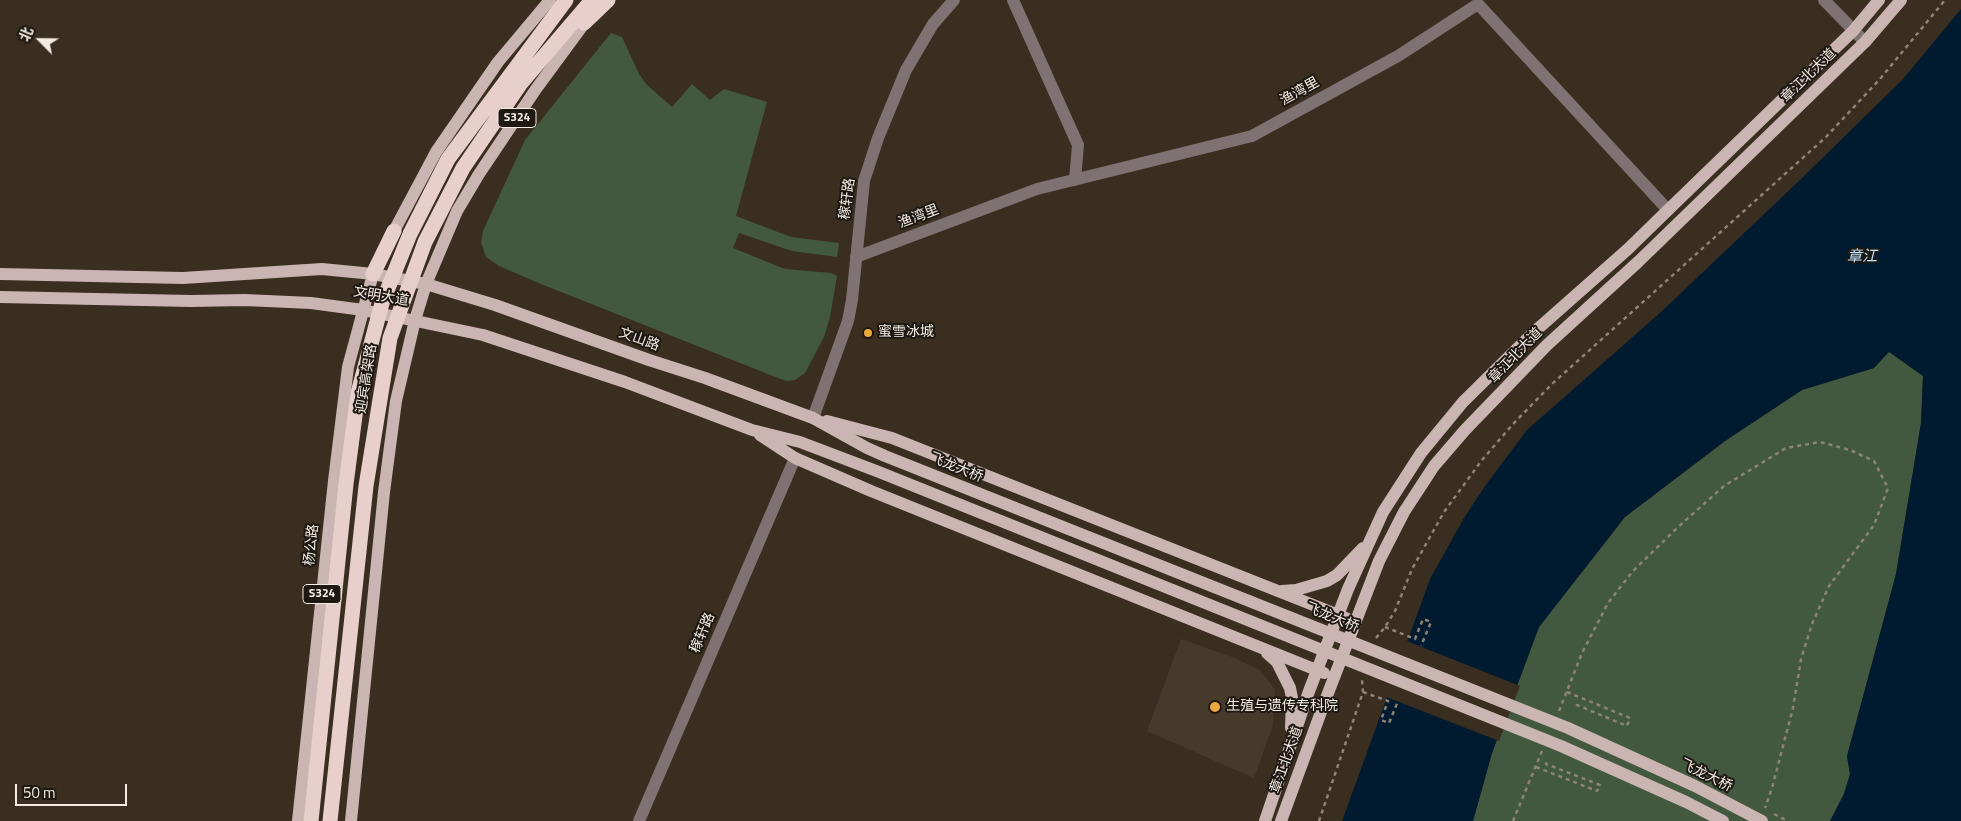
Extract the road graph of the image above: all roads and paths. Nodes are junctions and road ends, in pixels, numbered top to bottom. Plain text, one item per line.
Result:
1 (550, 0) edge
2 (566, 0) edge
3 (592, 0) edge
4 (600, 0) edge
5 (608, 0) edge
6 (954, 0) edge
7 (1013, 0) edge
8 (1824, 0) edge
9 (1879, 0) edge
10 (1901, 0) edge
11 (1945, 0) edge
12 (1853, 31) junction
13 (1866, 42) junction
14 (521, 83) junction
15 (1075, 180) junction
16 (1668, 210) junction
17 (394, 231) joint
18 (856, 257) junction
19 (0, 274) edge
20 (374, 274) junction
21 (426, 284) junction
22 (0, 297) edge
23 (362, 310) junction
24 (415, 320) junction
25 (813, 418) junction
26 (752, 430) junction
27 (885, 456) joint
28 (795, 458) junction
29 (1368, 543) junction
30 (1278, 591) junction
31 (1338, 615) junction
32 (1355, 621) junction
33 (1386, 627) junction
34 (1374, 640) dead end
35 (1421, 646) dead end
36 (1262, 648) junction
37 (1317, 670) junction
38 (1361, 674) dead end
39 (1354, 676) dead end
40 (1334, 677) junction
41 (1363, 680) dead end
42 (1363, 692) junction
43 (1567, 692) junction
44 (1398, 701) dead end
45 (1575, 708) dead end
46 (1557, 716) dead end
47 (1290, 746) junction
48 (1539, 749) dead end
49 (1543, 749) dead end
50 (1548, 753) dead end
51 (1547, 760) dead end
52 (1536, 766) junction
53 (1762, 817) edge
54 (298, 821) edge
55 (311, 821) edge
56 (330, 821) edge
57 (351, 821) edge
58 (639, 821) edge
59 (1264, 821) edge
60 (1281, 821) edge
61 (1319, 821) edge
62 (1513, 821) edge
63 (1723, 821) edge

1 - 17 main road, 文明大道 / S324
2 - 55 highway, 迎宾高架路
3 - 14 highway, 迎宾高架路
4 - 21 main road, 文明大道 / S324
5 - 14 highway
6 - 18 street, 稼轩路
7 - 15 street
8 - 12 street
9 - 12 main road, 章江北大道
10 - 13 main road, 章江北大道
11 - 33 path
12 - 13 street
12 - 16 main road, 章江北大道
13 - 32 main road, 章江北大道
14 - 56 highway, 迎宾高架路
15 - 16 street, 渔湾里
15 - 18 street, 渔湾里
16 - 29 main road, 章江北大道
17 - 20 highway, 文明大道 / S324
18 - 25 street, 稼轩路
19 - 20 main road, 文明大道
20 - 21 main road, 文山路
20 - 23 main road, 杨公路 / S324
21 - 24 main road, 文明大道 / S324
21 - 25 main road, 文山路
22 - 23 main road, 文明大道
23 - 24 main road, 文明大道
23 - 54 main road, 杨公路 / S324
24 - 26 main road
24 - 57 main road, S324
25 - 27 main road, 文山路
25 - 30 main road
26 - 28 main road
26 - 63 main road
27 - 53 main road, 飞龙大桥
28 - 36 main road
28 - 58 street, 稼轩路
29 - 30 main road
29 - 31 main road, 章江北大道
30 - 31 main road
31 - 32 main road
31 - 37 main road, 章江北大道
32 - 40 main road, 章江北大道
33 - 34 path
33 - 35 path
36 - 37 main road
36 - 47 main road
37 - 40 main road
37 - 47 main road, 章江北大道
38 - 42 path
39 - 41 path
40 - 60 main road, 章江北大道
42 - 44 path
42 - 61 path
43 - 45 path
43 - 46 path
43 - 53 path
47 - 59 main road, 章江北大道
48 - 50 path
49 - 52 path
51 - 52 path
52 - 62 path

